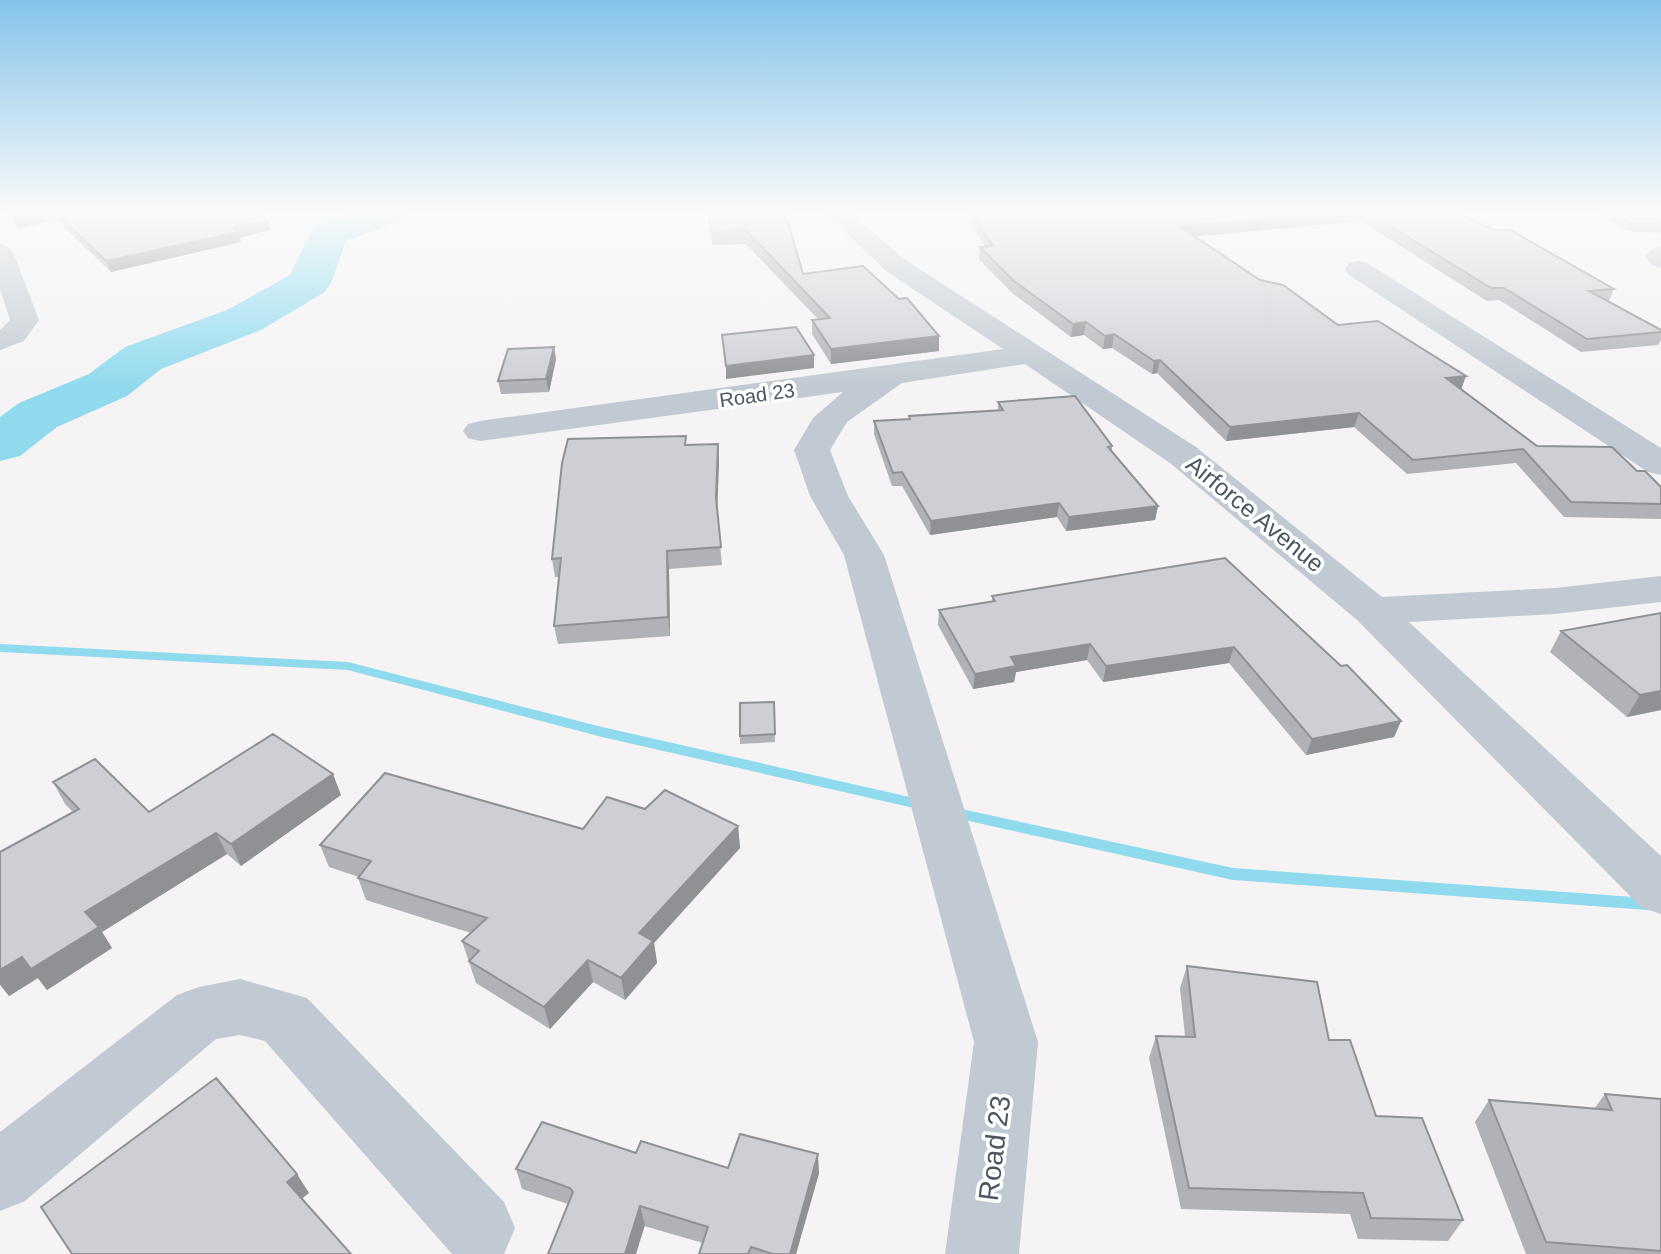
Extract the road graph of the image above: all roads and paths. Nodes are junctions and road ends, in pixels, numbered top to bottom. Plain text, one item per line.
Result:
1 (8, 271) edge
2 (904, 271) edge
3 (1360, 271) edge
4 (7, 338) edge
5 (1033, 354) junction
6 (893, 375) junction
7 (480, 431) dead end
8 (1661, 464) edge
9 (1661, 589) edge
10 (1372, 611) junction
11 (1648, 878) edge
12 (0, 1176) edge
13 (478, 1228) dead end
14 (982, 1254) edge

1 - 4 street
2 - 5 street, Airforce Avenue
3 - 8 street
5 - 6 street, Road 23
5 - 10 street, Airforce Avenue
6 - 7 street, Road 23
6 - 14 street, Road 23
9 - 10 street
10 - 11 street, Airforce Avenue
12 - 13 street

